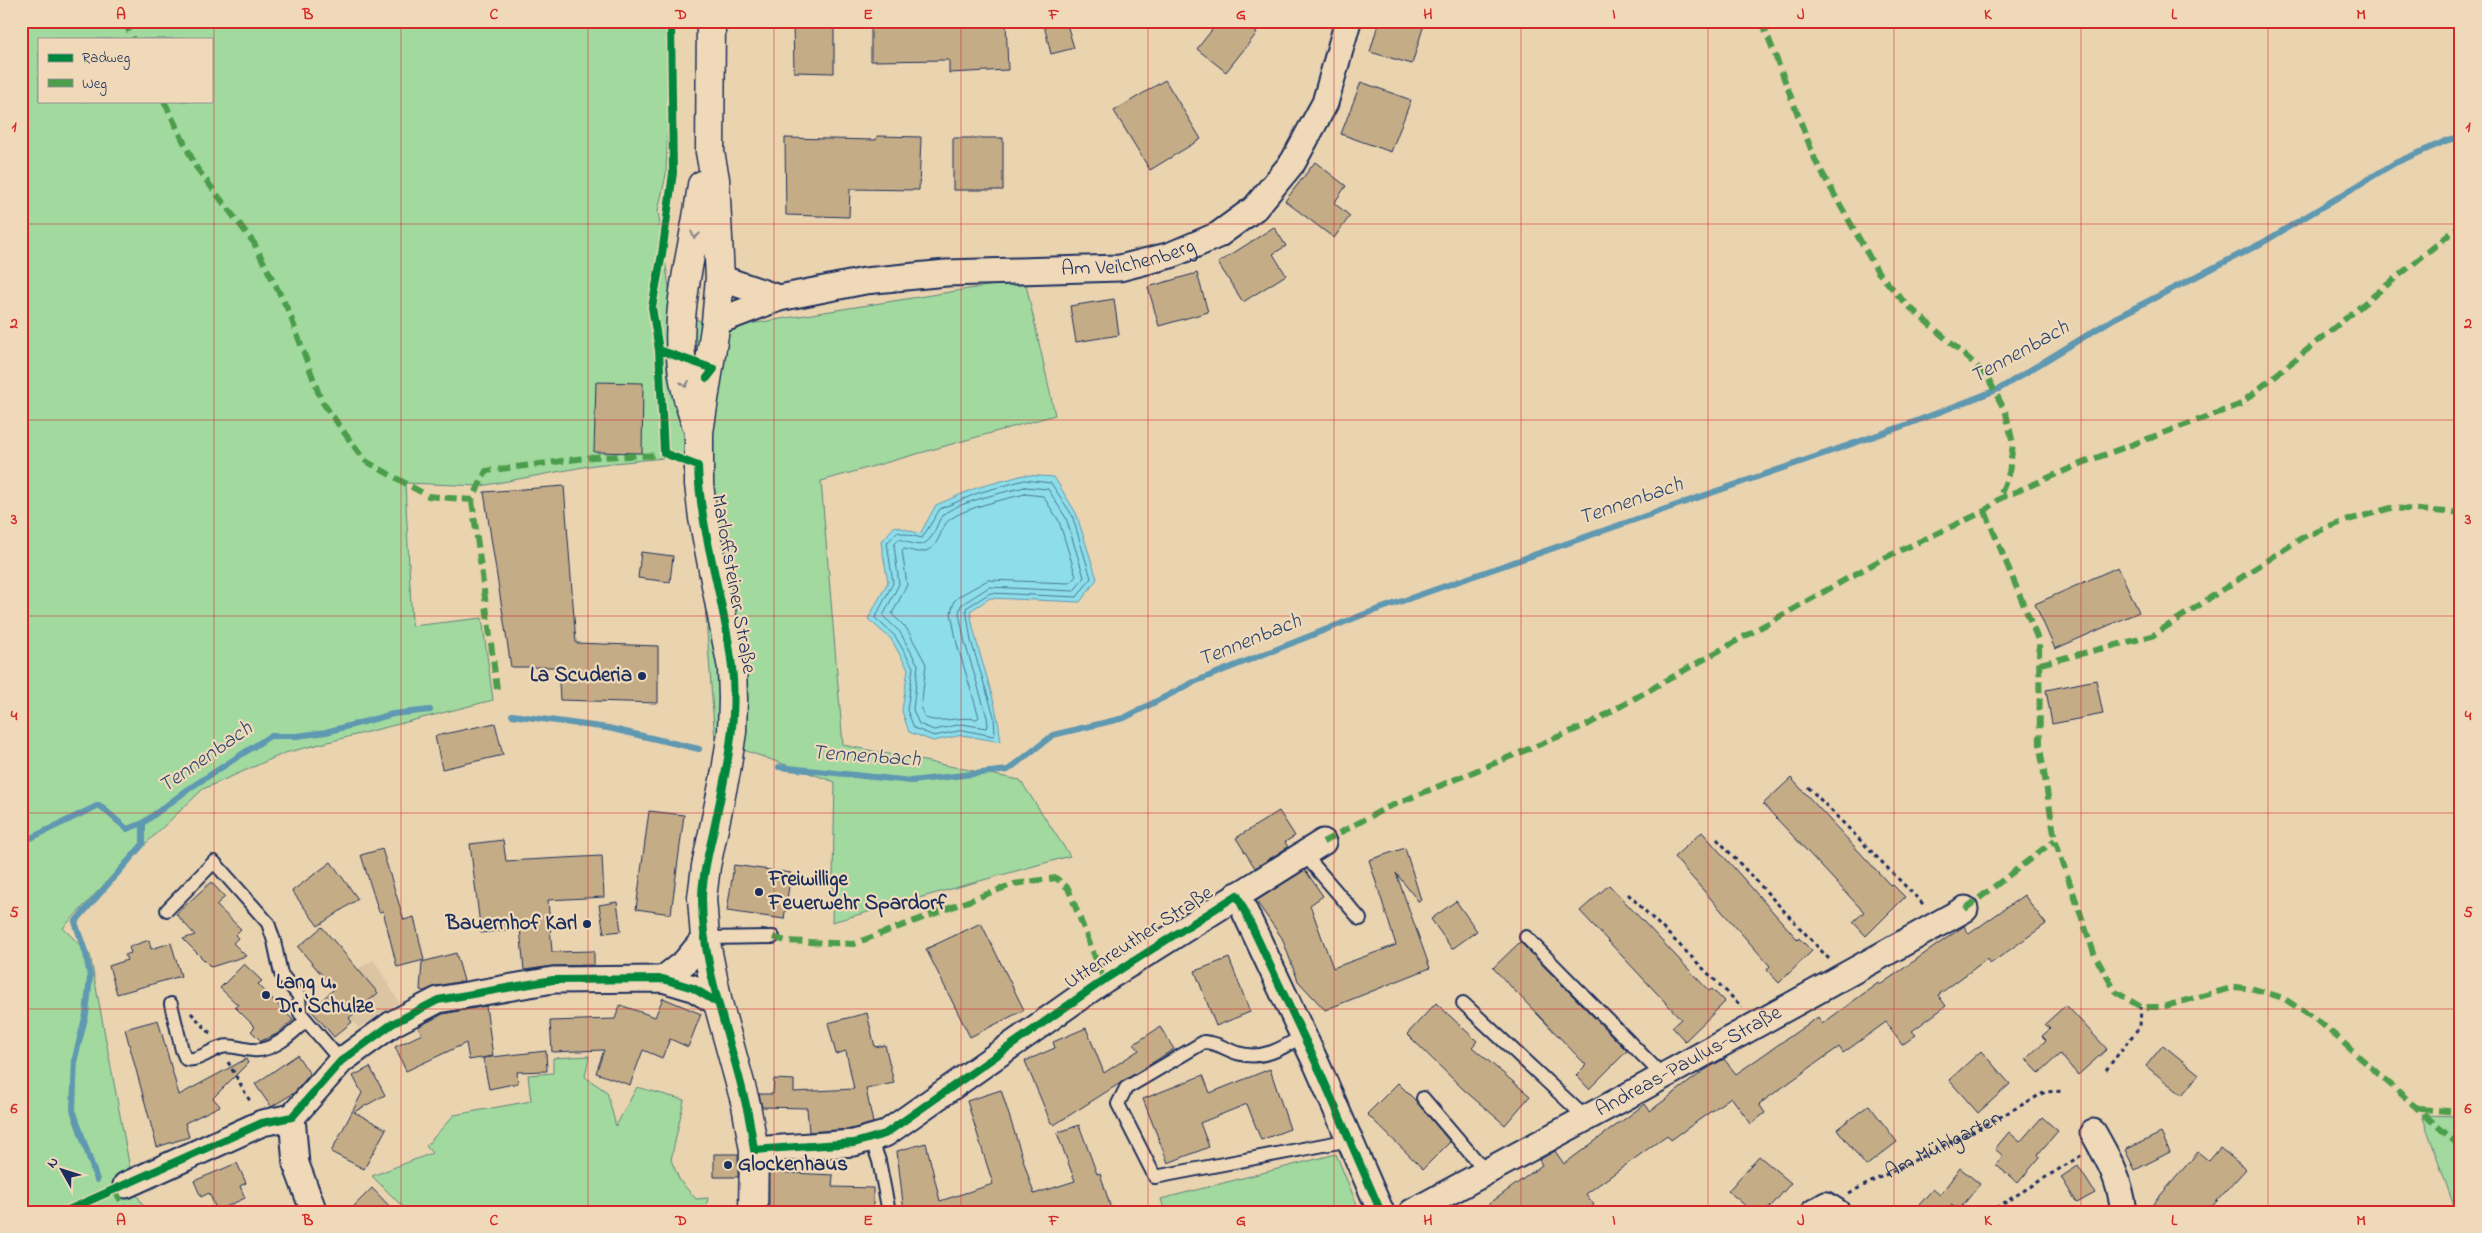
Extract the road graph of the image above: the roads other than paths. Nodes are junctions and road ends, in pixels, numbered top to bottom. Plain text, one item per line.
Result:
1 (711, 21) edge
2 (1348, 21) edge
3 (710, 152) junction
4 (720, 278) junction
5 (682, 295) junction
6 (779, 298) junction
7 (716, 322) junction
8 (699, 432) junction
9 (1313, 848) joint
10 (1238, 895) junction
11 (1965, 909) dead end
12 (167, 910) dead end
13 (1360, 919) dead end
14 (773, 937) dead end
15 (1526, 937) dead end
16 (704, 938) junction
17 (663, 979) junction
18 (718, 1003) junction
19 (1463, 1003) dead end
20 (171, 1004) dead end
21 (305, 1020) junction
22 (1304, 1035) junction
23 (341, 1061) junction
24 (1663, 1076) junction
25 (1423, 1098) dead end
26 (292, 1118) junction
27 (1586, 1118) junction
28 (871, 1138) junction
29 (2096, 1138) road end
30 (1350, 1140) junction
31 (754, 1150) junction
32 (1486, 1172) junction
33 (126, 1184) dead end
34 (314, 1212) edge
35 (753, 1212) edge
36 (889, 1212) edge
37 (1381, 1212) edge
38 (1412, 1212) edge
39 (2124, 1212) edge

1 - 3 main road
2 - 6 street, Am Veilchenberg
3 - 4 main road, Marloffsteiner Straße
3 -> 5 main road, Marloffsteiner Straße
4 - 5 main road
4 - 6 street, Am Veilchenberg
4 - 7 main road, Marloffsteiner Straße
5 - 7 main road
5 -> 8 main road, Marloffsteiner Straße
6 - 7 street, Am Veilchenberg
7 - 8 main road, Marloffsteiner Straße
8 - 16 main road, Marloffsteiner Straße
9 - 10 street, Uttenreuther Straße
9 - 13 lane
10 - 22 street, Uttenreuther Straße
10 - 28 street, Uttenreuther Straße
11 - 24 street, Andreas-Paulus-Straße
12 - 21 lane
14 - 16 lane
15 - 24 lane
16 - 17 street
16 - 18 main road, Marloffsteiner Straße
17 - 18 street
17 - 23 street
18 - 31 main road, Marloffsteiner Straße
19 - 27 lane
20 - 21 lane
21 - 23 lane
22 - 30 street, Uttenreuther Straße
22 - 30 lane
23 - 26 street
24 - 27 street, Andreas-Paulus-Straße
25 - 32 lane
26 - 33 street
26 - 34 street
27 - 32 street, Andreas-Paulus-Straße
28 - 31 street, Uttenreuther Straße
28 - 36 lane
29 - 39 street
30 - 37 street, Uttenreuther Straße
31 - 35 main road, Marloffsteiner Straße
32 - 38 street, Andreas-Paulus-Straße

